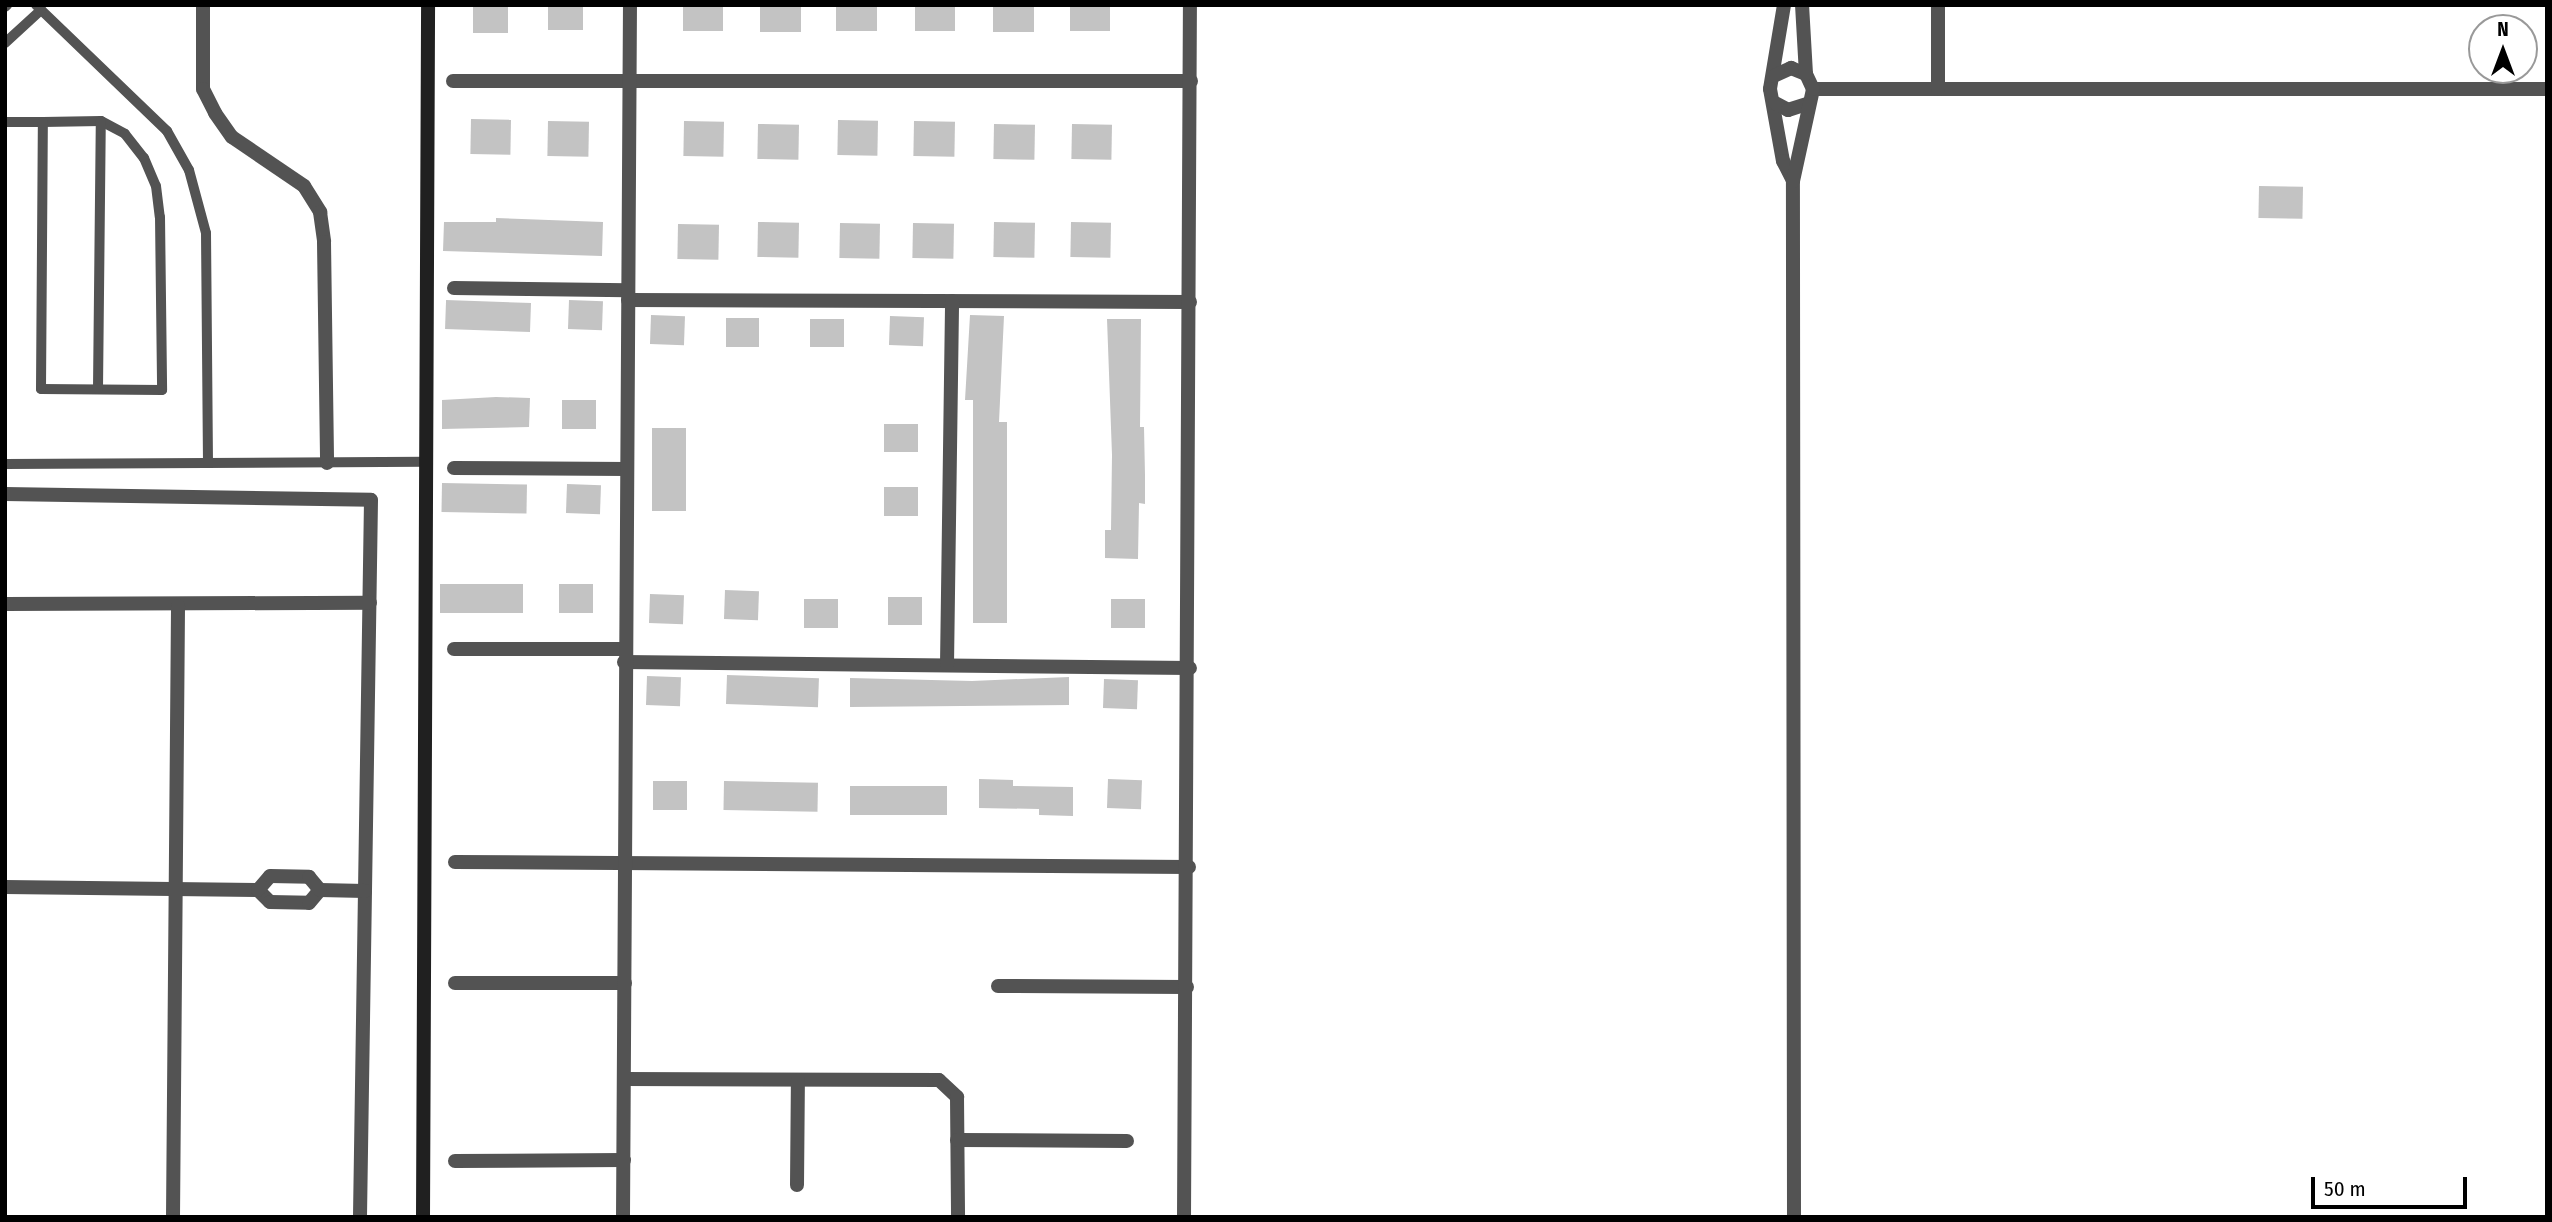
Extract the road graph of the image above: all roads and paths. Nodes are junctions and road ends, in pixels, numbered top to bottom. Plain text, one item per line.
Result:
1 (428, 5) edge
2 (630, 5) edge
3 (1190, 5) edge
4 (1784, 5) edge
5 (1802, 5) edge
6 (1938, 5) edge
7 (200, 6) edge
8 (38, 8) edge
9 (5, 43) edge
10 (1806, 74) junction
11 (1776, 75) junction
12 (453, 81) dead end
13 (1191, 81) junction
14 (629, 82) junction
15 (1813, 89) junction
16 (1938, 89) junction
17 (2547, 89) edge
18 (1775, 103) junction
19 (1807, 104) junction
20 (101, 121) junction
21 (5, 122) edge
22 (43, 122) junction
23 (1793, 181) junction
24 (454, 288) dead end
25 (628, 295) junction
26 (952, 301) junction
27 (1190, 302) junction
28 (98, 389) junction
29 (208, 461) junction
30 (425, 462) junction
31 (327, 463) junction
32 (5, 464) edge
33 (454, 468) dead end
34 (628, 469) junction
35 (5, 494) edge
36 (370, 603) junction
37 (5, 604) edge
38 (178, 606) junction
39 (454, 649) dead end
40 (624, 655) junction
41 (947, 665) junction
42 (1190, 668) junction
43 (454, 862) dead end
44 (625, 862) junction
45 (1189, 867) junction
46 (5, 887) edge
47 (176, 889) junction
48 (258, 890) junction
49 (320, 890) junction
50 (365, 891) junction
51 (454, 983) dead end
52 (625, 983) junction
53 (998, 986) dead end
54 (1187, 988) junction
55 (624, 1079) junction
56 (798, 1080) junction
57 (957, 1140) junction
58 (1127, 1141) dead end
59 (624, 1160) junction
60 (455, 1161) dead end
61 (797, 1185) dead end
62 (173, 1217) edge
63 (360, 1217) edge
64 (423, 1217) edge
65 (623, 1217) edge
66 (958, 1217) edge
67 (1185, 1217) edge
68 (1794, 1217) edge

1 - 30 street
2 - 14 street
3 - 13 street
4 - 11 street
5 - 10 street
6 - 16 street
7 - 31 street
8 - 9 lane
8 - 29 lane
10 - 11 street
10 - 15 street
11 - 18 street
12 - 14 street
13 - 14 street
13 - 27 street
14 - 25 street
15 - 16 street
15 - 19 street
16 - 17 street
18 - 19 street
18 - 23 street
19 - 23 street
20 - 22 lane
20 - 28 lane
20 - 28 lane
21 - 22 lane
22 - 28 lane
23 - 68 street
24 - 25 street
25 - 26 street
25 - 34 street
26 - 27 street
26 - 41 street
27 - 42 street
29 - 31 lane
29 - 32 lane
30 - 31 lane
30 - 64 street
33 - 34 street
34 - 40 street
35 - 36 street
36 - 38 street
36 - 50 street
37 - 38 street
38 - 47 street
39 - 40 street
40 - 41 street
40 - 44 street
41 - 42 street
42 - 45 street
43 - 44 street
44 - 45 street
44 - 52 street
45 - 54 street
46 - 47 street
47 - 48 street
47 - 62 street
48 - 49 street
48 - 49 street
49 - 50 street
50 - 63 street
51 - 52 street
52 - 55 street
53 - 54 street
54 - 67 street
55 - 56 street
55 - 59 street
56 - 57 street
56 - 61 street
57 - 58 street
57 - 66 street
59 - 60 street
59 - 65 street

